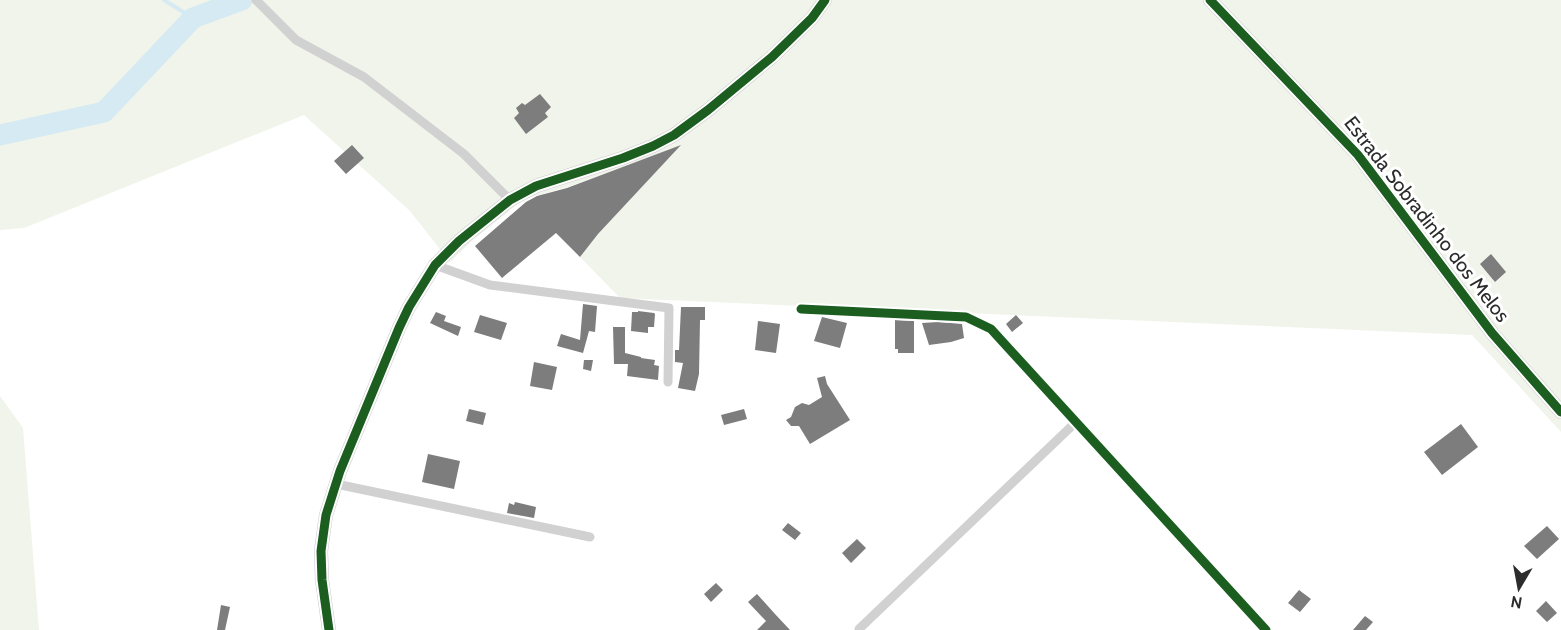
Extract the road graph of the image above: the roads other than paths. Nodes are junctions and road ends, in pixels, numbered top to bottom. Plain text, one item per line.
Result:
1 (256, 0) edge
2 (825, 0) edge
3 (1210, 0) edge
4 (510, 200) junction
5 (435, 265) junction
6 (801, 309) dead end
7 (668, 382) dead end
8 (1561, 412) edge
9 (1076, 422) junction
10 (336, 484) junction
11 (590, 537) dead end
12 (859, 629) edge
13 (328, 630) edge
14 (1266, 630) edge

1 - 4 street
2 - 4 street
3 - 8 street, Estrada Sobradinho dos Melos
4 - 5 street
5 - 7 street
5 - 10 street
6 - 9 street
9 - 12 street
9 - 14 street
10 - 11 street
10 - 13 street

